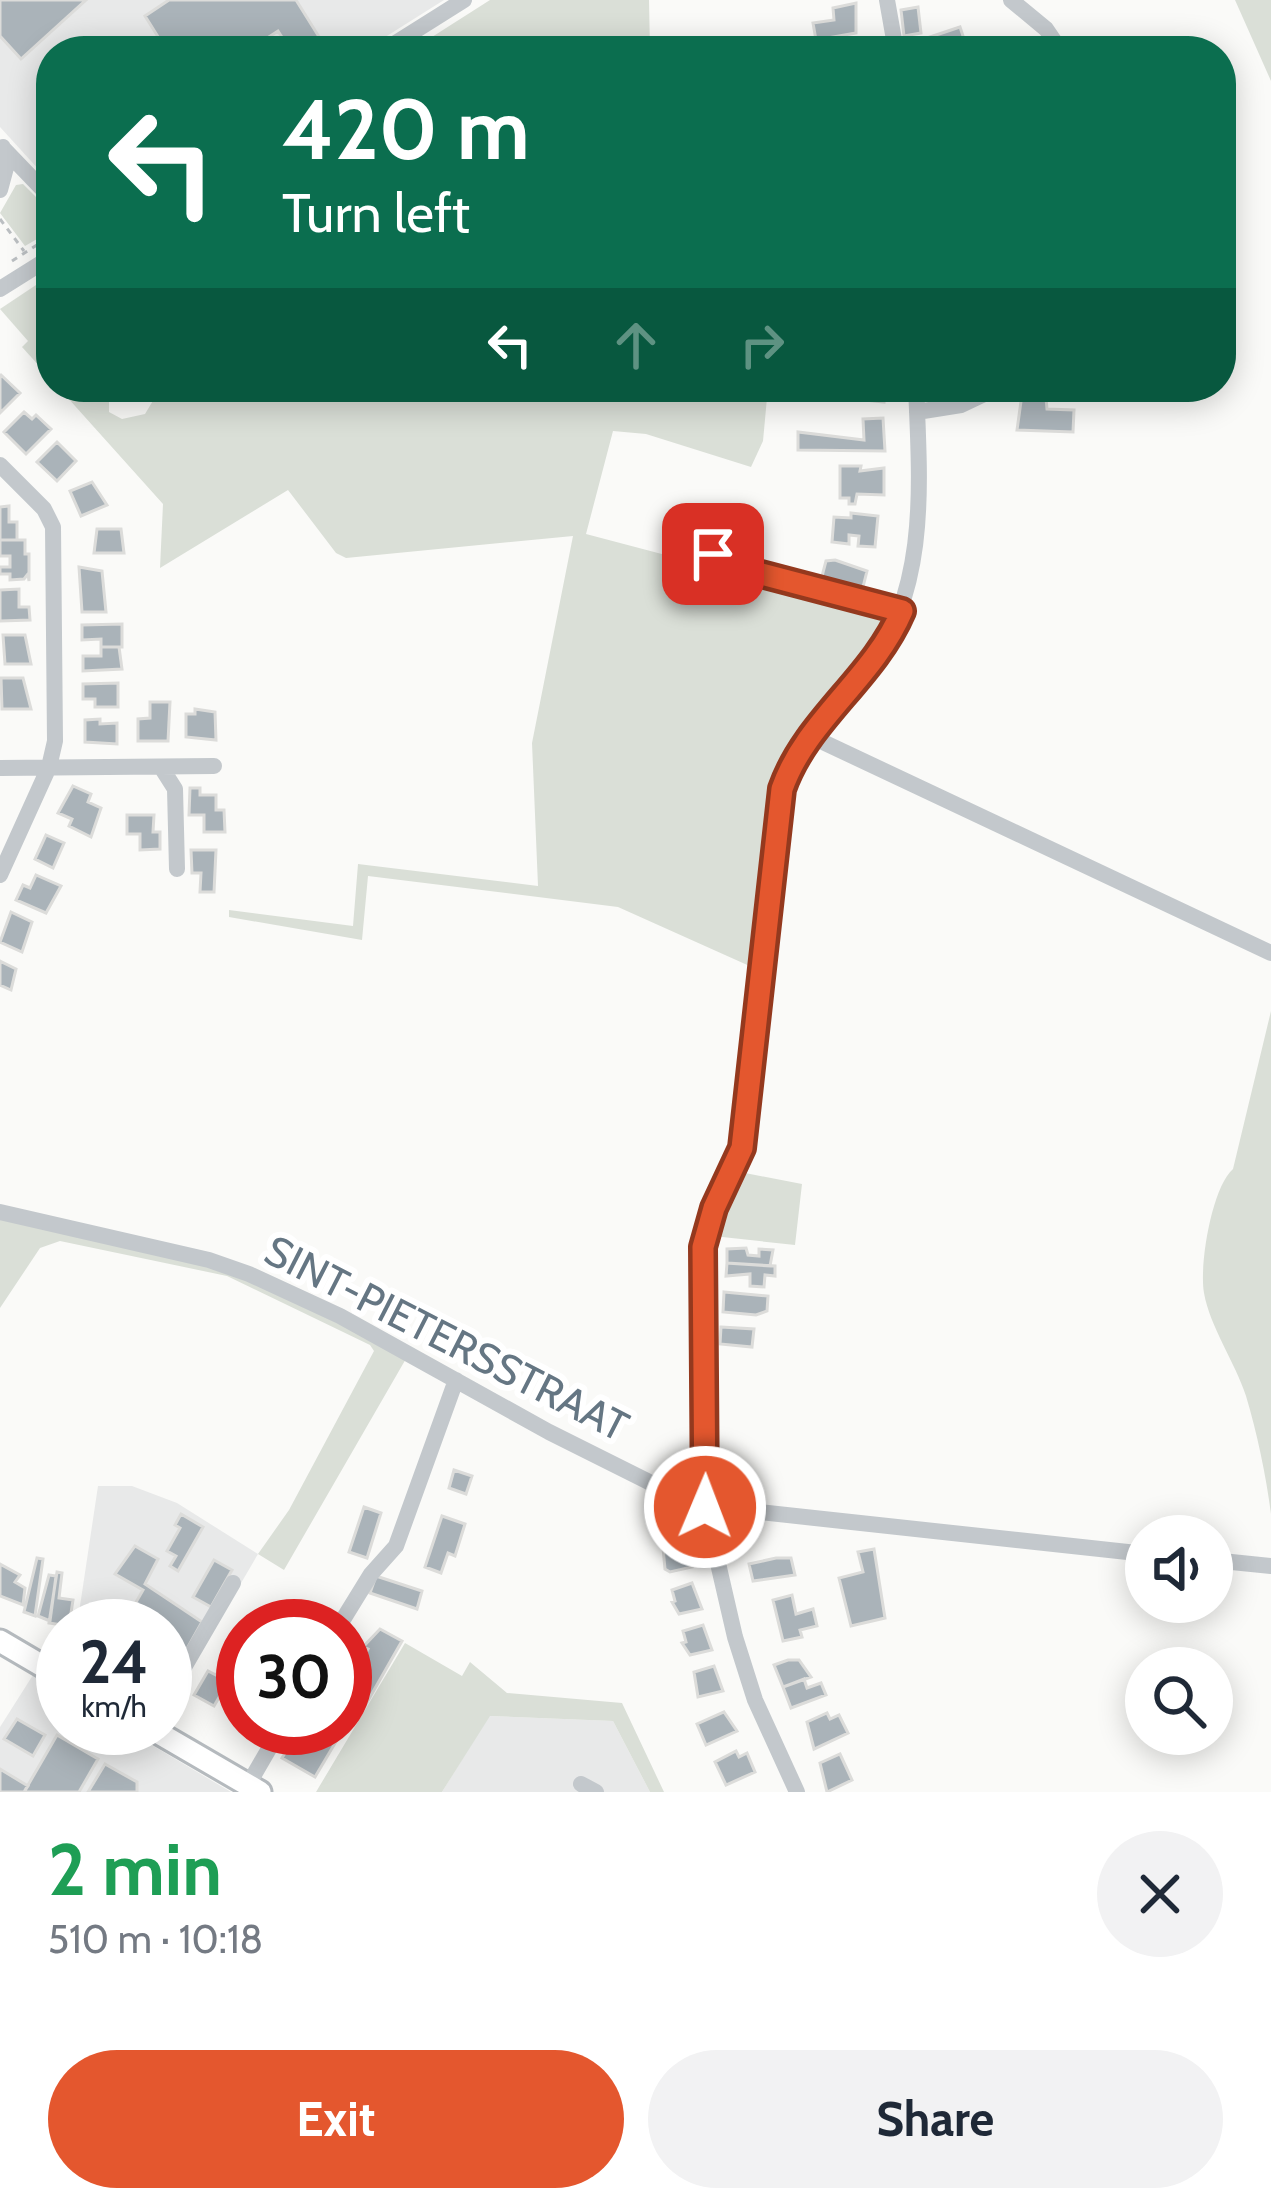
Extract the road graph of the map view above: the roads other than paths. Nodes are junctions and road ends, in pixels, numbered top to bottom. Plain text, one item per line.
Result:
1 (464, 0) edge
2 (887, 0) edge
3 (1011, 0) edge
4 (407, 36) edge
5 (893, 36) edge
6 (1051, 36) edge
7 (2, 145) edge
8 (36, 182) edge
9 (0, 190) edge
10 (36, 266) edge
11 (0, 289) edge
12 (917, 402) edge
13 (967, 402) edge
14 (917, 412) junction
15 (2, 470) edge
16 (688, 546) dead end
17 (902, 611) junction
18 (813, 733) junction
19 (161, 766) junction
20 (214, 766) dead end
21 (0, 767) edge
22 (49, 767) junction
23 (177, 868) dead end
24 (0, 875) edge
25 (1271, 953) edge
26 (0, 1212) edge
27 (456, 1380) junction
28 (705, 1507) junction
29 (1125, 1552) edge
30 (1233, 1562) edge
31 (1271, 1566) edge
32 (233, 1583) dead end
33 (356, 1599) edge
34 (0, 1641) edge
35 (192, 1653) edge
36 (36, 1662) edge
37 (192, 1752) edge
38 (268, 1755) edge
39 (254, 1788) edge
40 (797, 1792) edge

1 - 4 street
2 - 5 street
3 - 6 street
7 - 8 street
7 - 9 street
10 - 11 street
12 - 14 street
13 - 14 street
14 - 17 street
15 - 22 street
16 - 17 street
17 - 18 street
18 - 25 street
18 - 28 street
19 - 20 street
19 - 22 street
19 - 23 street
21 - 22 street
22 - 24 street
26 - 27 street, SINT-PIETERSSTRAAT
27 - 28 street, SINT-PIETERSSTRAAT
27 - 33 street
28 - 29 street, SINT-PIETERSSTRAAT
28 - 40 street
30 - 31 street
32 - 35 street
34 - 36 main road
37 - 39 main road
38 - 39 street

